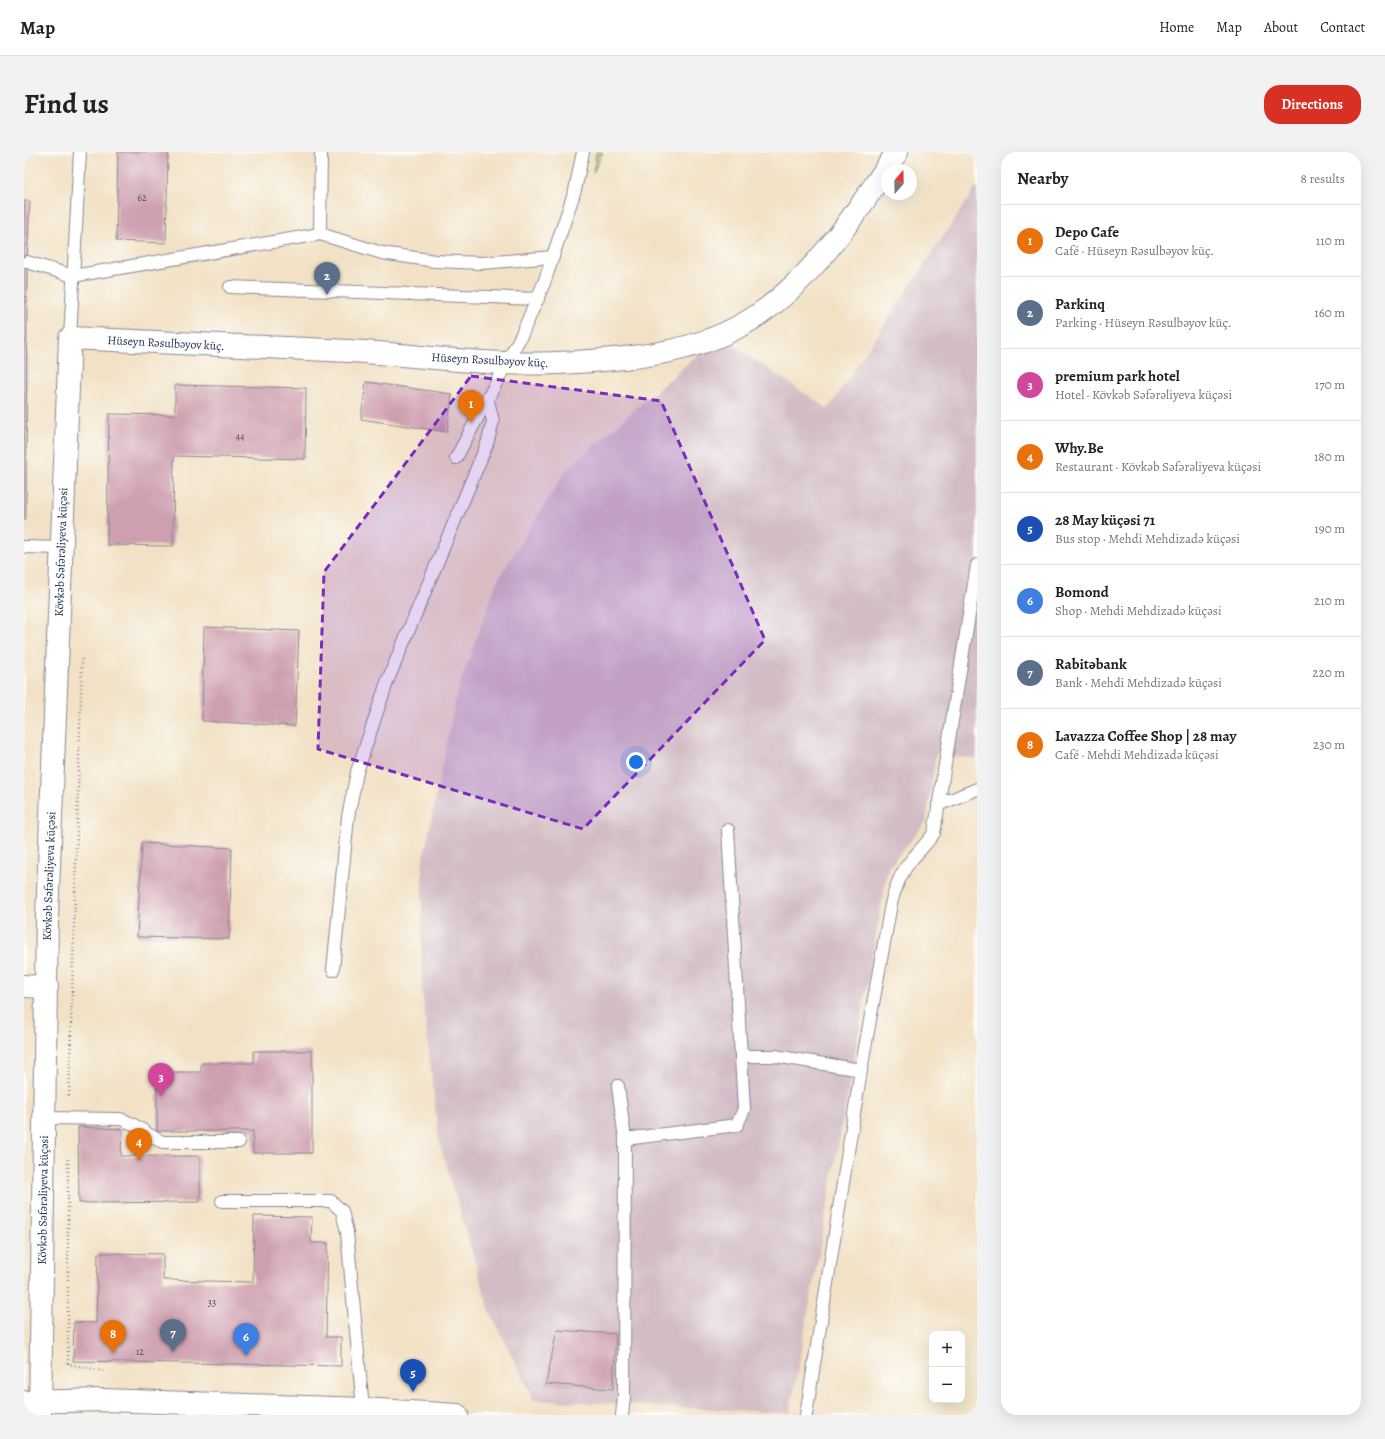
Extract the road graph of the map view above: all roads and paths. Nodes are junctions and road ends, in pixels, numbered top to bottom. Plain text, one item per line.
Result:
1 (80, 152) edge
2 (321, 152) edge
3 (583, 152) edge
4 (897, 152) edge
5 (320, 234) junction
6 (553, 257) junction
7 (27, 262) dead end
8 (73, 276) junction
9 (230, 287) dead end
10 (538, 299) junction
11 (70, 338) junction
12 (505, 363) junction
13 (488, 401) junction
14 (456, 458) dead end
15 (24, 547) edge
16 (62, 548) junction
17 (977, 565) edge
18 (82, 656) dead end
19 (977, 789) edge
20 (938, 805) junction
21 (728, 830) dead end
22 (333, 970) dead end
23 (24, 986) edge
24 (47, 987) junction
25 (741, 1056) junction
26 (861, 1070) junction
27 (618, 1086) dead end
28 (44, 1118) junction
29 (68, 1118) junction
30 (625, 1138) junction
31 (239, 1142) dead end
32 (68, 1158) dead end
33 (222, 1201) dead end
34 (104, 1371) dead end
35 (35, 1406) edge
36 (363, 1409) junction
37 (457, 1415) edge
38 (622, 1415) edge
39 (806, 1415) edge

1 - 8 lane
2 - 5 lane
3 - 6 lane
4 - 12 street, Hüseyn Rəsulbəyov küç.
5 - 6 lane
5 - 8 lane
6 - 10 lane
7 - 8 lane
8 - 11 lane
9 - 10 lane
10 - 12 lane
11 - 12 street, Hüseyn Rəsulbəyov küç.
11 - 16 street, Kövkəb Səfərəliyeva küçəsi
12 - 13 lane
13 - 14 lane
13 - 22 lane
15 - 16 lane
16 - 24 street, Kövkəb Səfərəliyeva küçəsi
17 - 20 lane
18 - 29 path
19 - 20 lane
20 - 26 lane
21 - 25 lane
23 - 24 street
24 - 28 street, Kövkəb Səfərəliyeva küçəsi
25 - 26 lane
25 - 30 lane
26 - 39 lane
27 - 30 lane
28 - 29 lane
28 - 35 street, Kövkəb Səfərəliyeva küçəsi
29 - 31 lane
30 - 38 lane
32 - 34 path
33 - 36 lane
35 - 36 street
36 - 37 street

